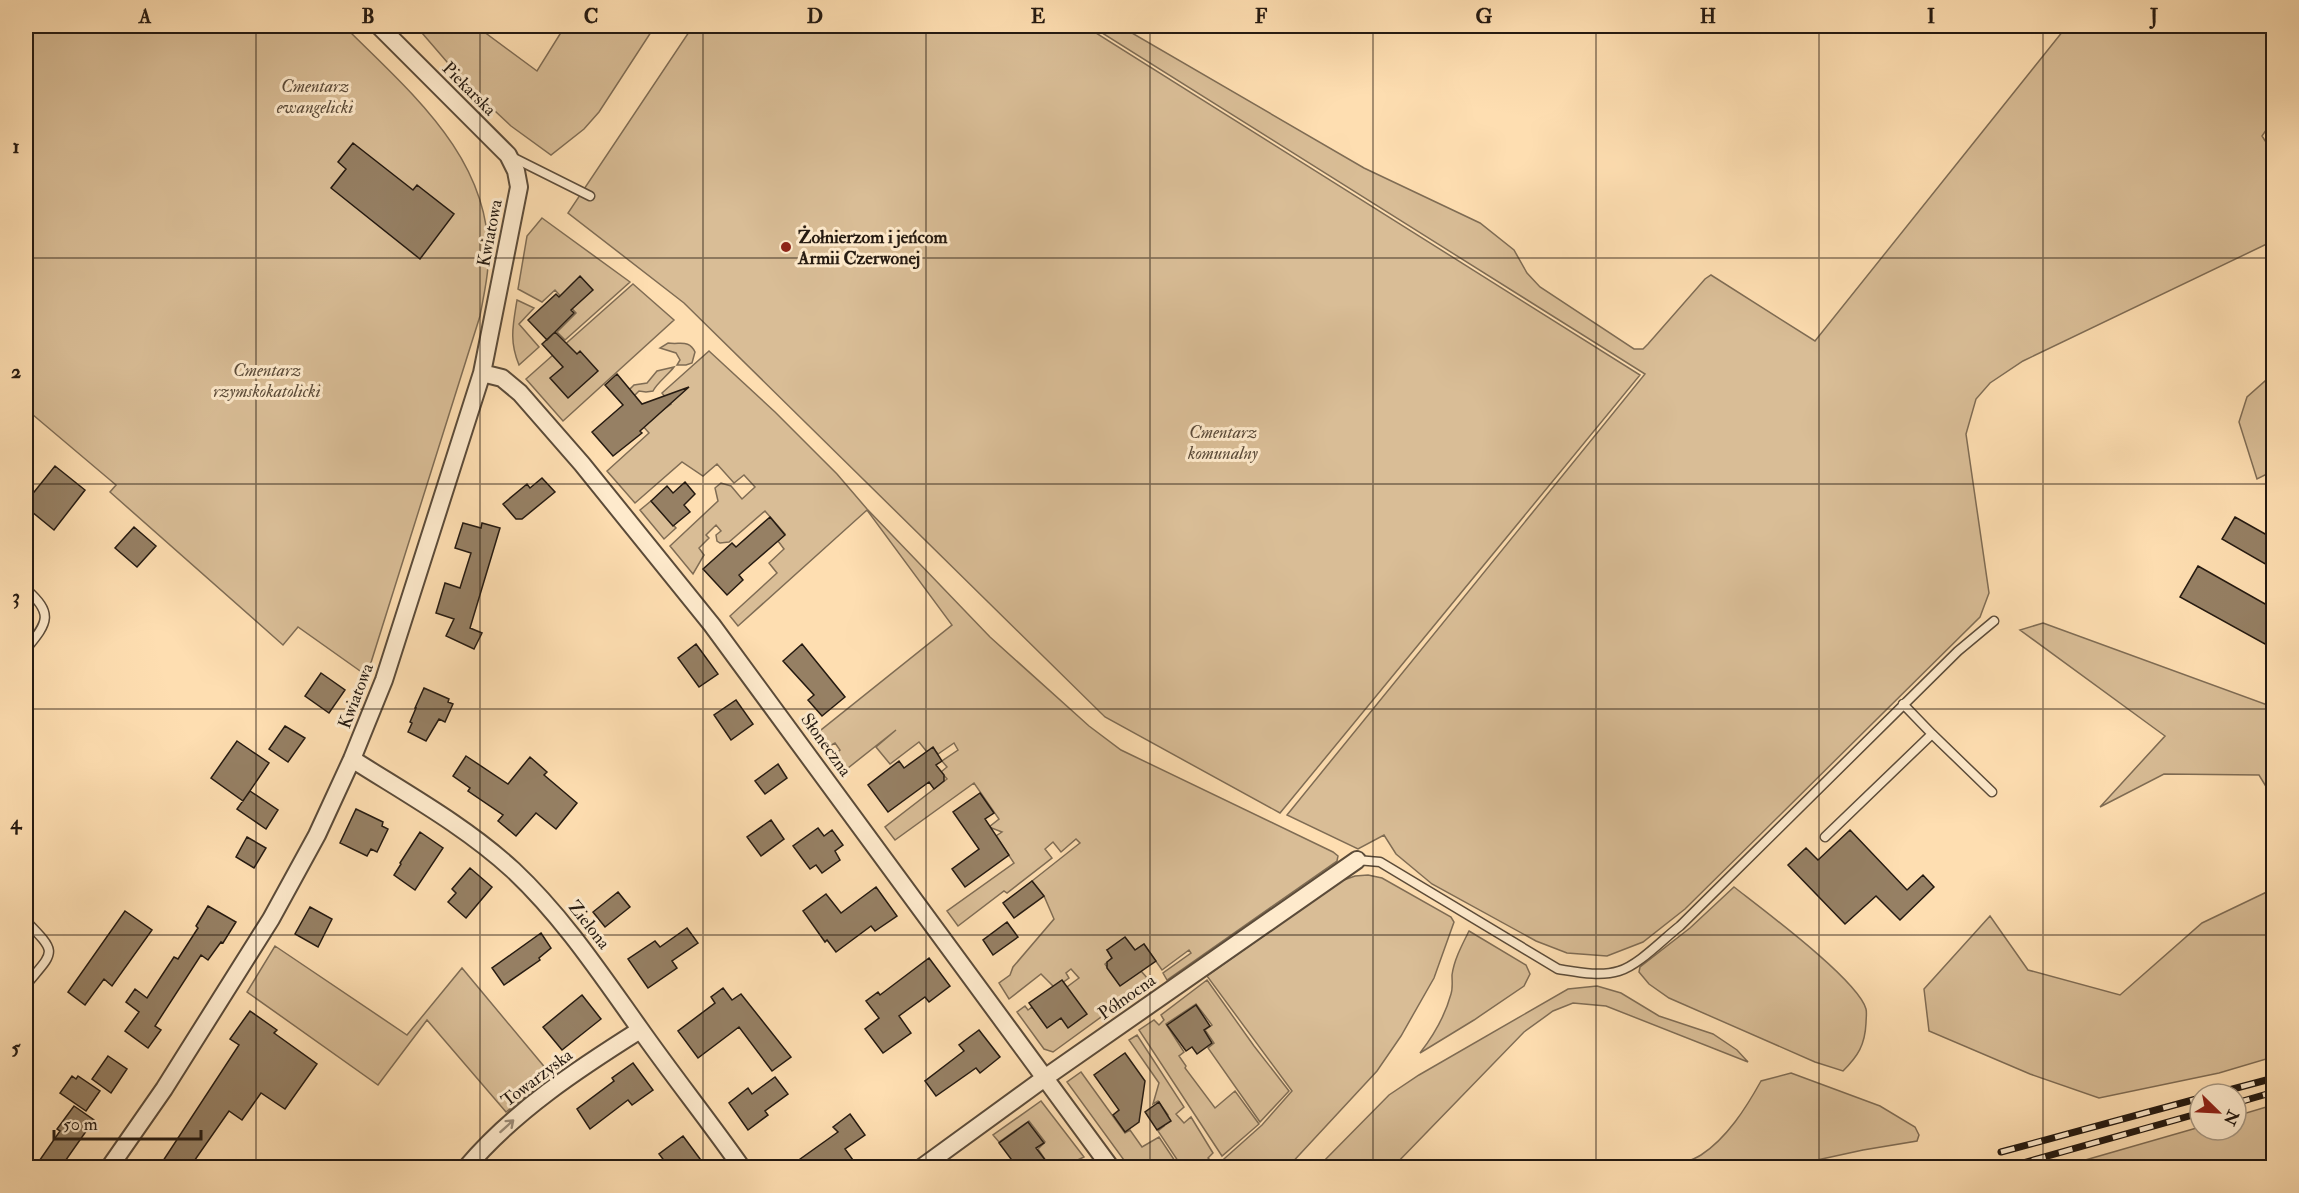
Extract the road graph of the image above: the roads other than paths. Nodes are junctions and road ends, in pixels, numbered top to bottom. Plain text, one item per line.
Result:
1 (379, 26) edge
2 (508, 154) junction
3 (519, 187) joint
4 (590, 196) dead end
5 (482, 373) junction
6 (26, 589) edge
7 (1994, 621) dead end
8 (26, 649) edge
9 (1904, 704) junction
10 (1932, 734) junction
11 (352, 759) junction
12 (1992, 792) dead end
13 (1825, 837) dead end
14 (1357, 860) joint
15 (26, 921) edge
16 (26, 985) edge
17 (640, 1030) junction
18 (1046, 1077) junction
19 (109, 1167) edge
20 (466, 1167) edge
21 (742, 1167) edge
22 (921, 1167) edge
23 (1111, 1167) edge

1 - 2 street, Piekarska
2 - 3 street, Piekarska
2 - 4 lane
3 - 5 street, Kwiatowa
5 - 11 street, Kwiatowa
5 - 18 street, Słoneczna
6 - 8 lane
7 - 9 lane
9 - 10 lane
9 - 14 lane
10 - 12 lane
10 - 13 lane
11 - 17 street, Zielona
11 - 19 street, Kwiatowa
14 - 18 street, Północna
15 - 16 lane
20 -> 17 street, Towarzyska
17 - 21 street, Zielona
18 - 22 street, Północna
18 - 23 street, Słoneczna

